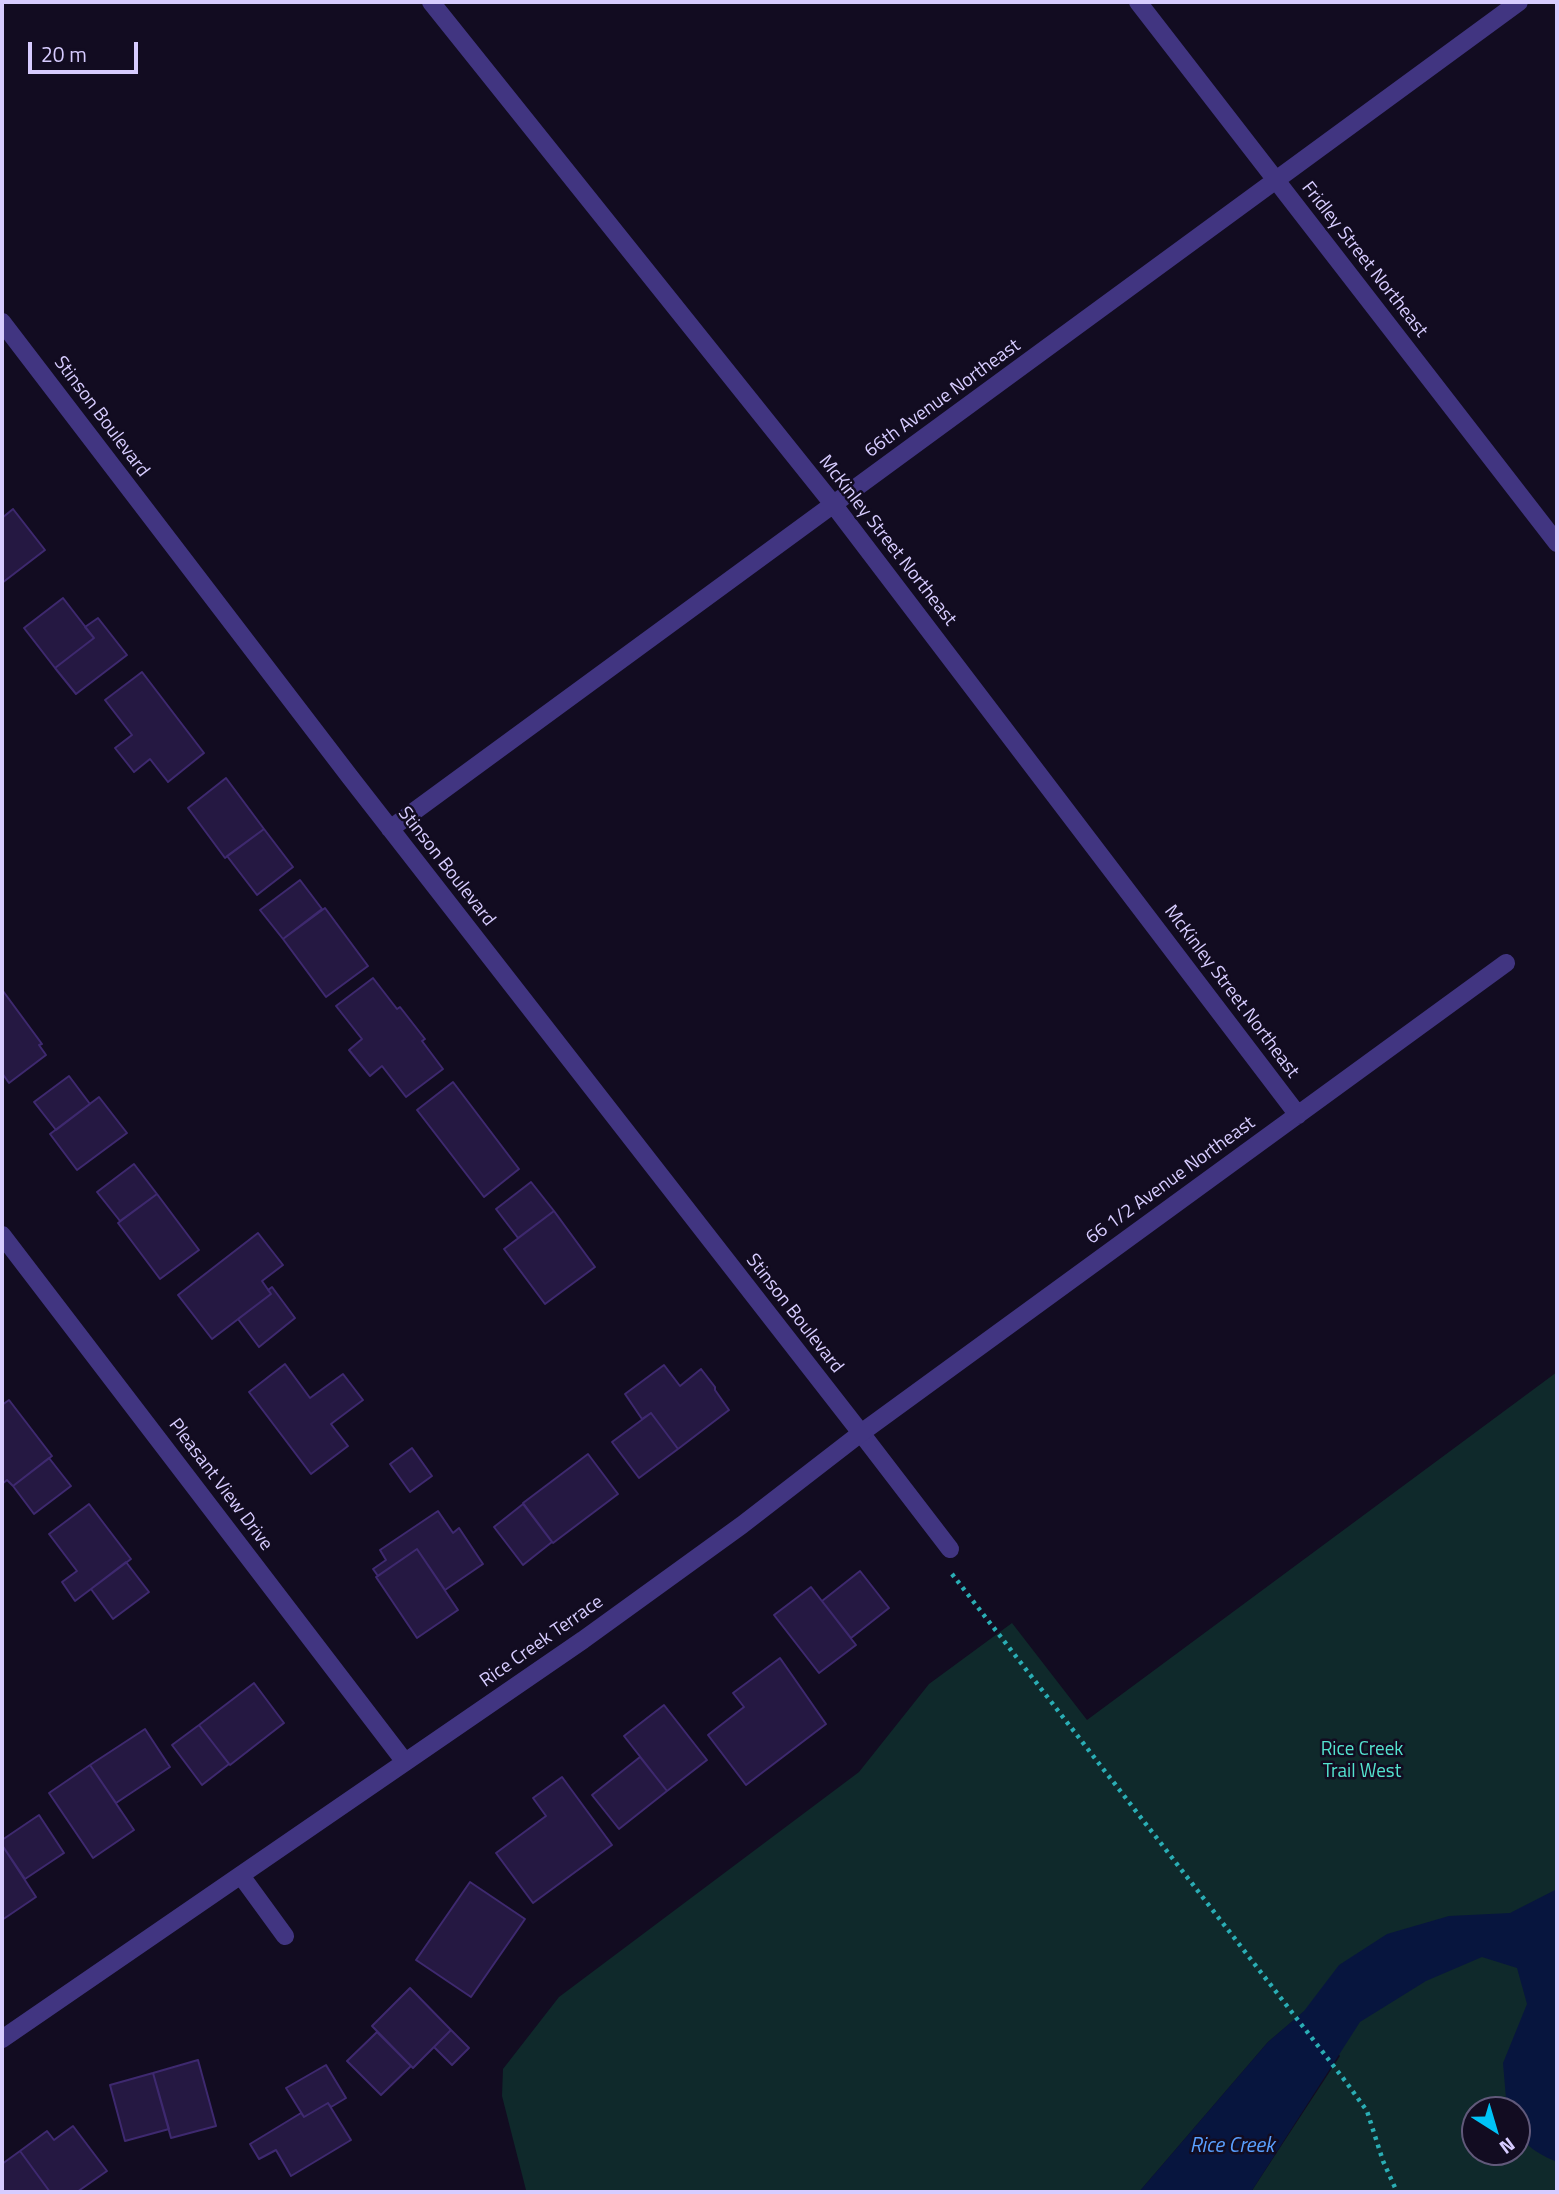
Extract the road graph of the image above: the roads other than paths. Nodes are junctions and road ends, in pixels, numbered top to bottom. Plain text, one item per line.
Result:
1 (431, 2) edge
2 (1138, 2) edge
3 (1519, 2) edge
4 (1277, 181) junction
5 (2, 322) edge
6 (833, 504) junction
7 (1557, 543) edge
8 (390, 830) junction
9 (1506, 963) dead end
10 (1298, 1115) junction
11 (2, 1235) edge
12 (861, 1433) junction
13 (950, 1549) road end
14 (405, 1762) junction
15 (242, 1877) junction
16 (285, 1936) dead end
17 (2, 2039) edge

1 - 6 street, McKinley Street Northeast
2 - 4 street, Fridley Street Northeast
3 - 4 street, 66th Avenue Northeast
4 - 6 street, 66th Avenue Northeast
4 - 7 street, Fridley Street Northeast
5 - 8 street, Stinson Boulevard
6 - 8 street, 66th Avenue Northeast
6 - 10 street, McKinley Street Northeast
8 - 12 street, Stinson Boulevard
9 - 10 street, 66 1/2 Avenue Northeast
10 - 12 street, 66 1/2 Avenue Northeast
11 - 14 street, Pleasant View Drive
12 - 13 street, Stinson Boulevard
12 - 14 street, Rice Creek Terrace
14 - 15 street, Rice Creek Terrace
15 - 16 street
15 - 17 street, Rice Creek Terrace

